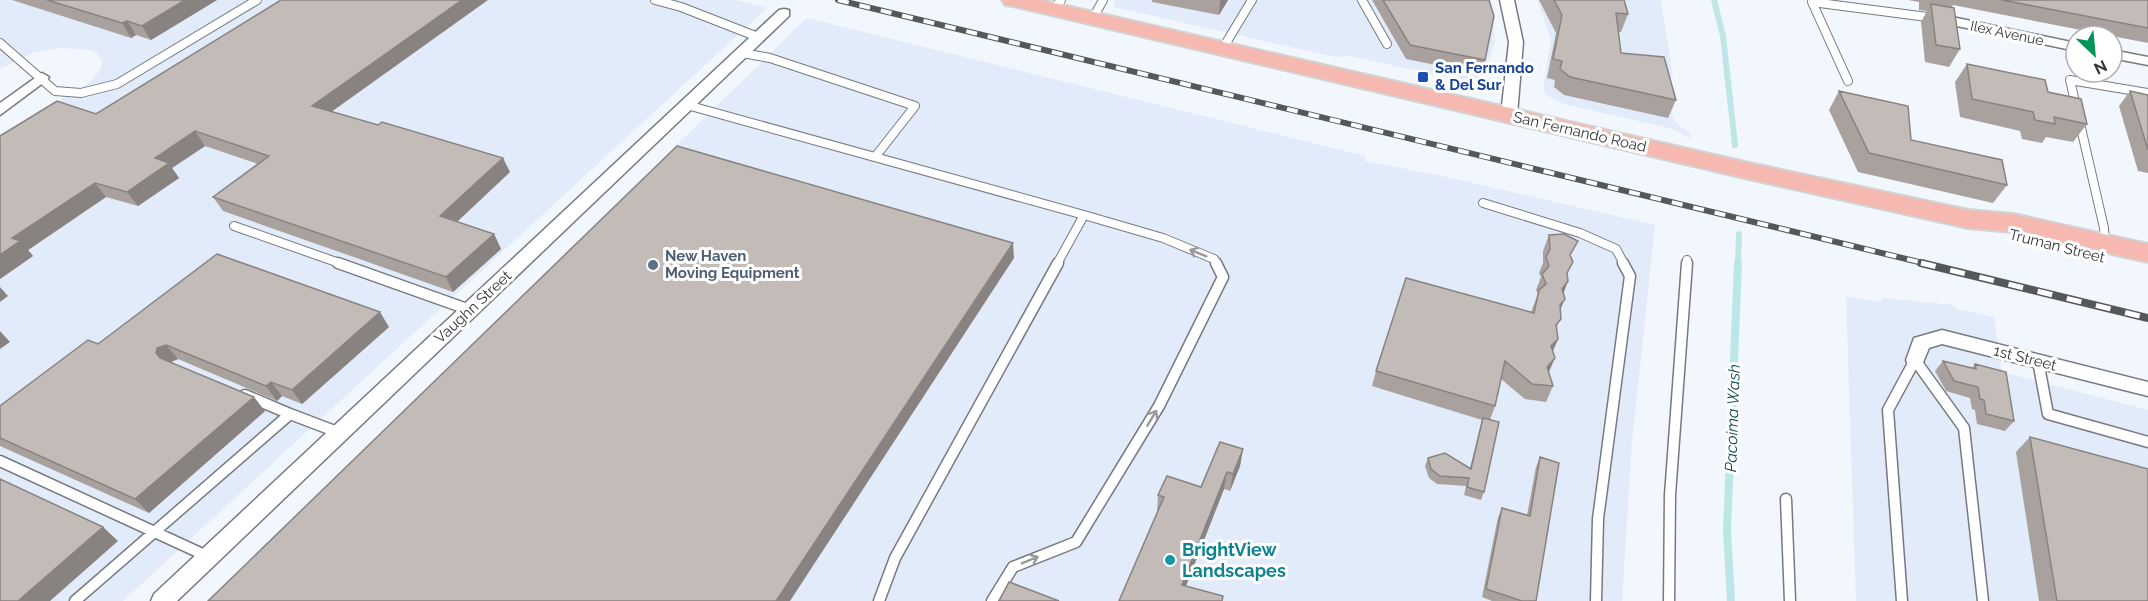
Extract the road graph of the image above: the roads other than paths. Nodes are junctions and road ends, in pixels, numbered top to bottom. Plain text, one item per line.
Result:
1 (256, 0) edge
2 (655, 0) edge
3 (1013, 0) edge
4 (1252, 0) edge
5 (1362, 0) edge
6 (1506, 0) edge
7 (1057, 5) edge
8 (1098, 9) edge
9 (784, 14) dead end
10 (1938, 18) joint
11 (758, 38) junction
12 (0, 43) edge
13 (1387, 44) dead end
14 (2064, 44) edge
15 (1222, 48) junction
16 (742, 53) junction
17 (2124, 56) edge
18 (2148, 61) edge
19 (42, 77) junction
20 (1848, 81) dead end
21 (2148, 93) edge
22 (687, 105) junction
23 (0, 110) edge
24 (1509, 115) junction
25 (875, 157) junction
26 (1483, 203) dead end
27 (1084, 215) junction
28 (1968, 219) junction
29 (234, 226) dead end
30 (2105, 244) junction
31 (2148, 253) edge
32 (1687, 260) dead end
33 (2148, 267) edge
34 (470, 310) junction
35 (1915, 360) junction
36 (2038, 361) junction
37 (2148, 389) edge
38 (238, 392) edge
39 (290, 414) junction
40 (340, 432) junction
41 (2148, 442) edge
42 (0, 461) edge
43 (1786, 499) dead end
44 (154, 531) junction
45 (208, 557) junction
46 (75, 601) edge
47 (162, 601) edge
48 (879, 601) edge
49 (992, 601) edge
50 (1596, 601) edge
51 (1669, 601) edge
52 (1790, 601) edge
53 (1902, 601) edge
54 (1983, 601) edge

1 - 19 lane
2 - 11 lane
3 - 7 main road, San Fernando Road
4 - 15 lane
5 - 13 lane
6 - 24 street
7 - 8 main road, San Fernando Road
8 - 15 main road, San Fernando Road
9 - 11 street, Vaughn Street
10 - 14 street, Ilex Avenue
10 - 20 lane
11 - 16 street, Vaughn Street
12 - 19 lane
15 - 24 main road, San Fernando Road
16 - 22 street, Vaughn Street
16 - 25 lane
17 - 18 street
19 - 23 street
21 - 30 lane
22 - 25 lane
22 - 34 street, Vaughn Street
24 - 28 main road, San Fernando Road
25 - 27 lane
26 - 50 lane
27 - 48 lane
49 -> 27 lane
28 - 30 main road, San Fernando Road
28 - 33 main road, Truman Street
29 - 34 lane
30 - 31 main road, San Fernando Road
32 - 51 lane
34 - 40 street, Vaughn Street
35 - 36 street, 1st Street
35 - 53 lane
35 - 54 lane
36 - 37 street, 1st Street
36 - 41 lane
38 - 39 lane
39 - 40 lane
39 - 44 lane
40 - 45 street, Vaughn Street
42 - 44 lane
43 - 52 lane
44 - 45 lane
44 - 46 lane
45 - 47 street, Vaughn Street

